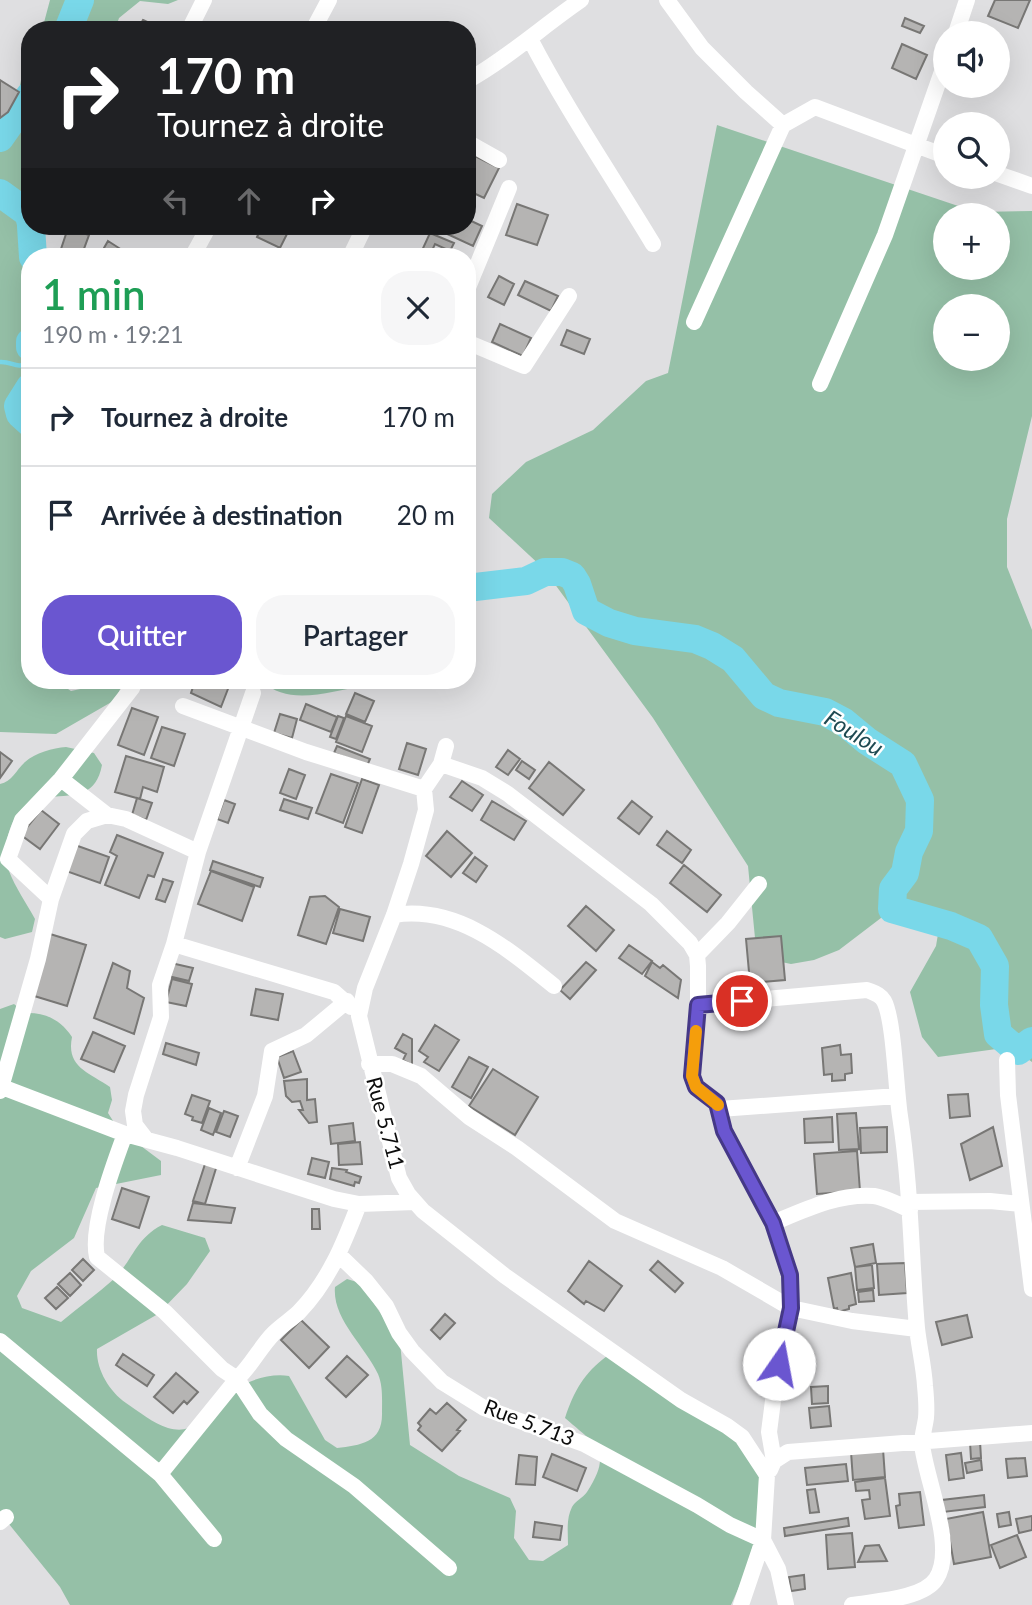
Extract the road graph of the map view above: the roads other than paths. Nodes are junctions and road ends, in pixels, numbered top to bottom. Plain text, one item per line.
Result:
1 (204, 0) edge
2 (330, 0) edge
3 (581, 0) edge
4 (667, 0) edge
5 (967, 0) edge
6 (194, 21) edge
7 (318, 21) edge
8 (960, 21) edge
9 (530, 39) junction
10 (476, 75) edge
11 (933, 95) edge
12 (783, 125) junction
13 (914, 146) junction
14 (476, 147) edge
15 (933, 152) edge
16 (499, 160) dead end
17 (1010, 178) edge
18 (1032, 186) edge
19 (509, 188) dead end
20 (653, 244) dead end
21 (476, 268) edge
22 (569, 296) dead end
23 (694, 322) dead end
24 (476, 346) edge
25 (820, 384) dead end
26 (131, 689) edge
27 (253, 692) dead end
28 (183, 706) dead end
29 (240, 729) junction
30 (446, 746) dead end
31 (441, 764) junction
32 (61, 779) junction
33 (424, 789) junction
34 (107, 815) junction
35 (198, 852) junction
36 (759, 884) dead end
37 (51, 899) junction
38 (394, 915) junction
39 (174, 944) junction
40 (697, 955) junction
41 (554, 986) dead end
42 (347, 1001) junction
43 (698, 1005) junction
44 (359, 1016) junction
45 (1007, 1060) dead end
46 (369, 1064) junction
47 (1, 1089) edge
48 (897, 1096) junction
49 (720, 1109) junction
50 (125, 1134) junction
51 (145, 1138) junction
52 (237, 1168) junction
53 (415, 1202) junction
54 (1021, 1203) junction
55 (359, 1204) junction
56 (909, 1206) junction
57 (773, 1223) junction
58 (340, 1255) junction
59 (1032, 1289) edge
60 (791, 1308) junction
61 (918, 1329) junction
62 (0, 1340) edge
63 (237, 1379) junction
64 (1032, 1433) edge
65 (922, 1443) junction
66 (771, 1468) junction
67 (160, 1474) junction
68 (214, 1539) dead end
69 (764, 1540) junction
70 (449, 1569) dead end
71 (741, 1605) edge
72 (786, 1605) edge
73 (852, 1605) edge

1 - 6 street
2 - 7 street
3 - 9 street
4 - 12 street
5 - 8 street
9 - 10 street
9 - 20 street
11 - 13 street
12 - 13 street
12 - 23 street
13 - 15 street
13 - 25 street
14 - 16 street
17 - 18 street
19 - 21 street
22 - 24 street
26 - 32 street
27 - 29 street
28 - 29 street
29 - 33 street
29 - 35 street
30 - 31 street
31 - 33 street
31 - 40 street
32 - 34 street
32 - 37 street
33 - 38 street, Rue 5.711
34 - 35 street
34 - 37 street
35 - 39 street
36 - 40 street
37 - 47 street
38 - 41 street
38 - 44 street, Rue 5.711
39 - 42 street
39 - 51 street
40 - 43 street
42 - 44 street
42 - 52 street
43 - 48 street
43 - 49 street
44 - 46 street, Rue 5.711
45 - 54 street
46 - 53 street, Rue 5.711
46 - 60 street
47 - 50 street
48 - 49 street
48 - 56 street
49 - 57 street
50 - 51 street
50 - 63 street
51 - 52 street
52 - 55 street
53 - 55 street
53 - 66 street, Rue 5.711
54 - 56 street
54 - 59 street
55 - 58 street
56 - 57 street
56 - 61 street
57 - 60 street
58 - 63 street
58 - 69 street, Rue 5.713
60 - 61 street
60 - 66 street
61 - 65 street
62 - 67 street
63 - 67 street
63 - 70 street
64 - 65 street
65 - 66 street
65 - 73 street
66 - 69 street
67 - 68 street
69 - 71 street
69 - 72 street

